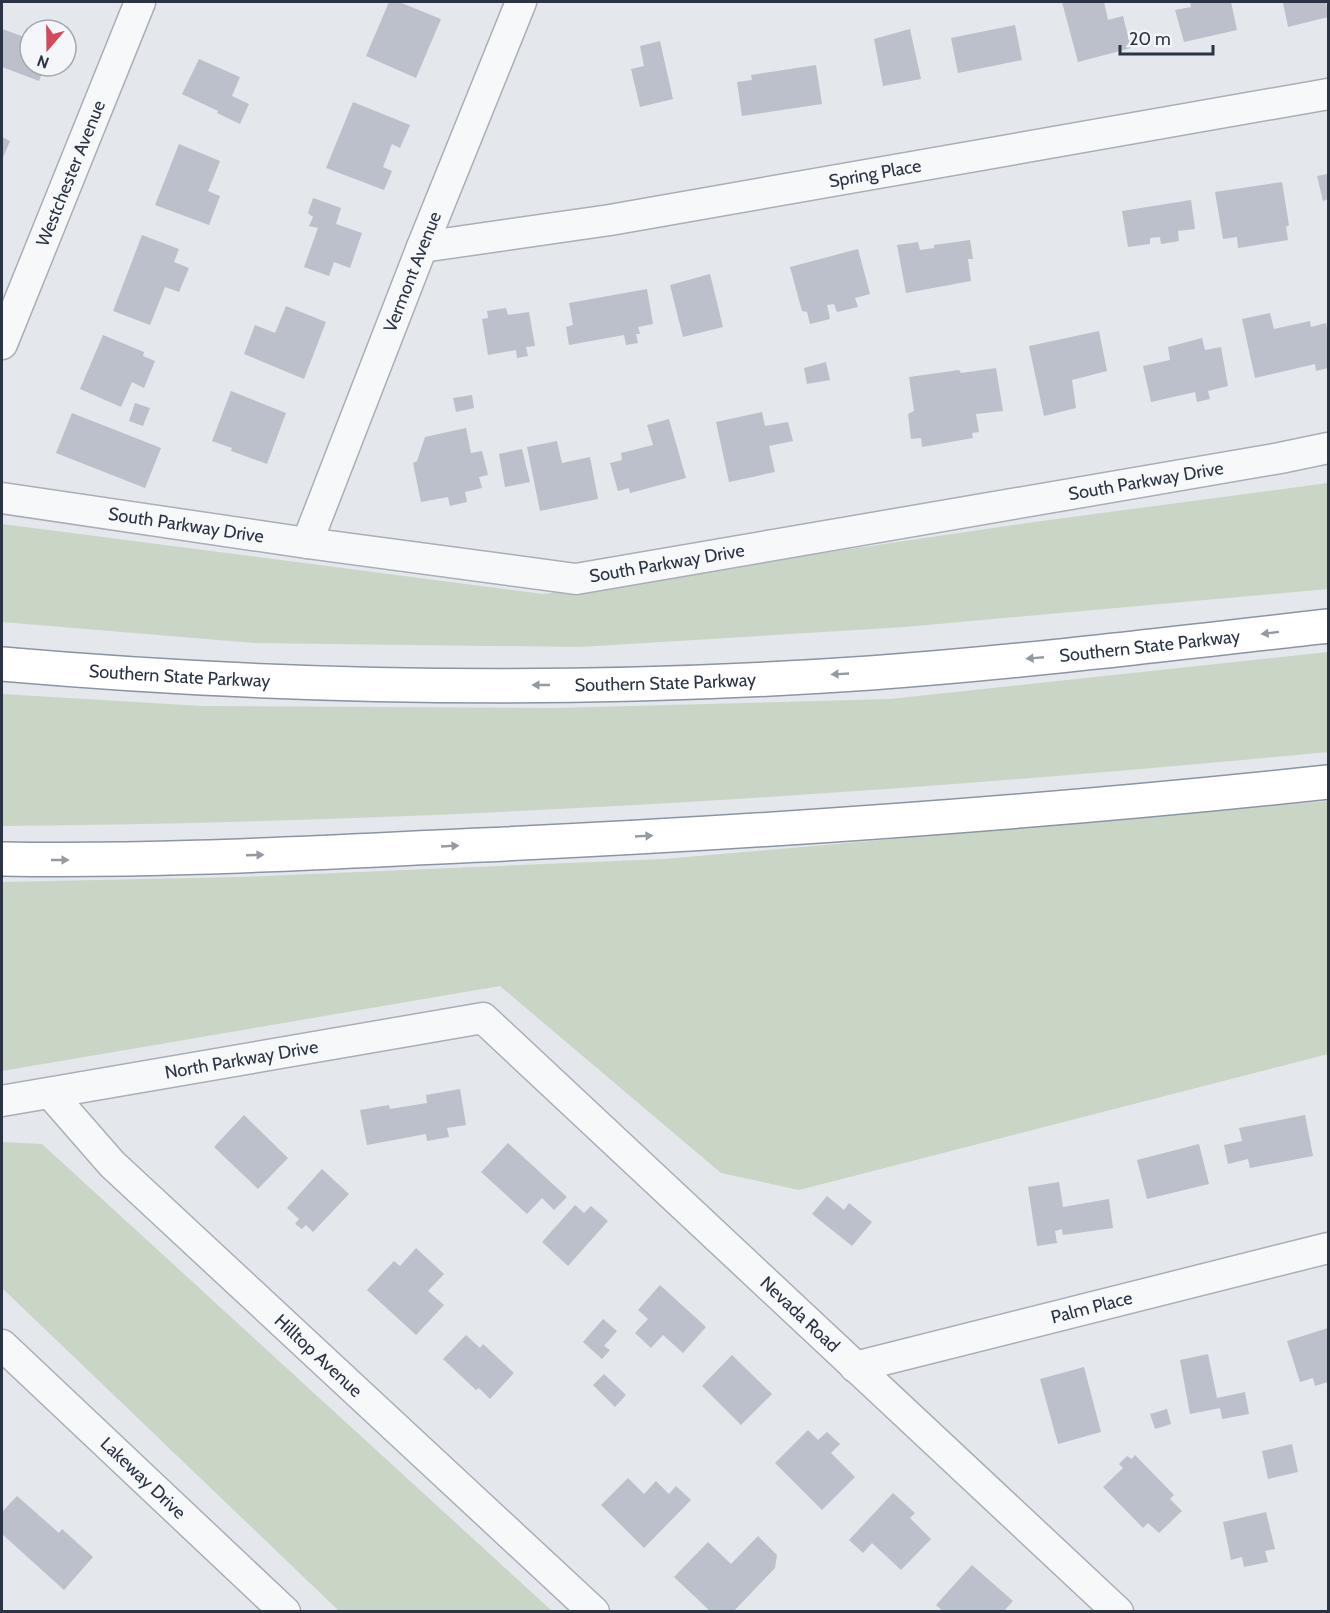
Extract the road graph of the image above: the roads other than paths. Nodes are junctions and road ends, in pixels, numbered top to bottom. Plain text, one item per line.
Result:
1 (140, 2) edge
2 (521, 2) edge
3 (1329, 94) edge
4 (422, 247) junction
5 (2, 344) edge
6 (1329, 448) edge
7 (2, 498) edge
8 (307, 543) junction
9 (1329, 626) edge
10 (2, 664) edge
11 (1329, 783) edge
12 (2, 859) edge
13 (483, 1018) joint
14 (50, 1093) junction
15 (2, 1101) edge
16 (1329, 1248) edge
17 (2, 1345) edge
18 (855, 1367) junction
19 (285, 1611) edge
20 (594, 1611) edge
21 (1118, 1611) edge

1 - 5 street, Westchester Avenue
2 - 4 street, Vermont Avenue
3 - 4 street, Spring Place
4 - 8 street, Vermont Avenue
6 - 8 street, South Parkway Drive
7 - 8 street, South Parkway Drive
9 -> 10 highway, Southern State Parkway
12 -> 11 highway
13 - 14 street, North Parkway Drive
13 - 18 street, Nevada Road
14 - 15 street, North Parkway Drive
14 - 20 street, Hilltop Avenue
16 - 18 street, Palm Place
17 - 19 street, Lakeway Drive
18 - 21 street, Nevada Road

